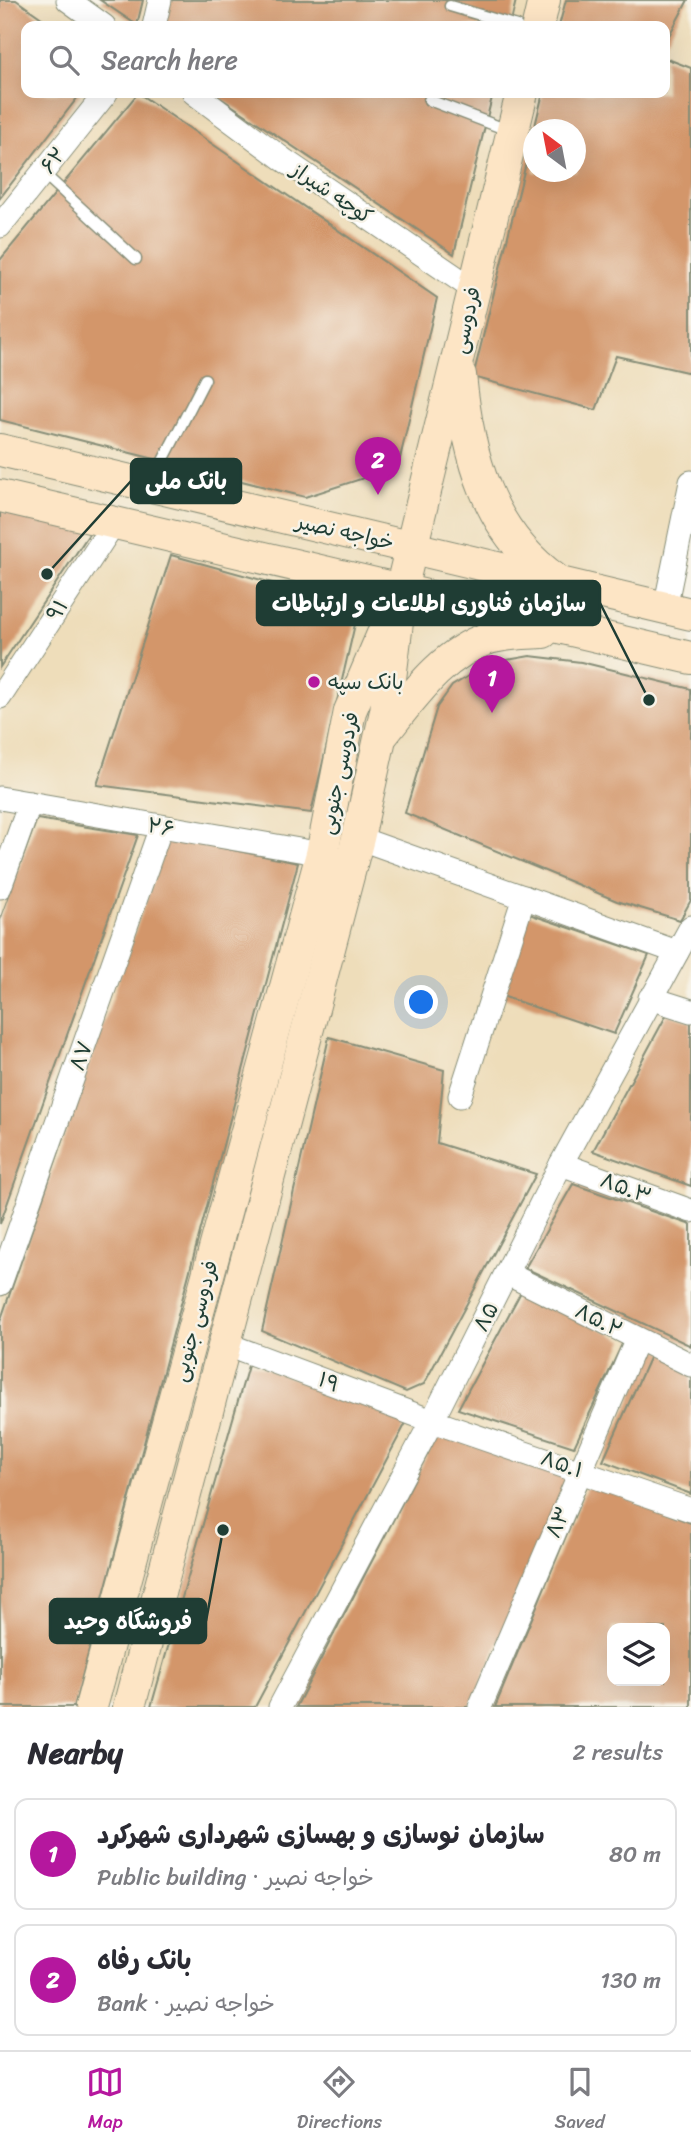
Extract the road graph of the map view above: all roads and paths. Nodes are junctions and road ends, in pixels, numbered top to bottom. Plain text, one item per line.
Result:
1 (68, 0) edge
2 (160, 0) edge
3 (544, 0) edge
4 (450, 6) dead end
5 (97, 21) edge
6 (155, 21) edge
7 (500, 21) edge
8 (539, 21) edge
9 (102, 98) edge
10 (201, 98) edge
11 (521, 98) edge
12 (429, 100) dead end
13 (512, 132) junction
14 (43, 173) junction
15 (0, 226) edge
16 (136, 259) dead end
17 (473, 289) junction
18 (458, 358) junction
19 (205, 379) dead end
20 (0, 450) edge
21 (691, 482) edge
22 (150, 486) junction
23 (0, 496) edge
24 (114, 523) junction
25 (412, 548) junction
26 (560, 583) junction
27 (401, 590) junction
28 (678, 611) edge
29 (568, 629) junction
30 (691, 658) edge
31 (0, 697) edge
32 (379, 738) junction
33 (0, 798) edge
34 (30, 803) junction
35 (161, 827) junction
36 (358, 838) junction
37 (322, 854) junction
38 (0, 887) edge
39 (524, 897) junction
40 (691, 927) edge
41 (677, 952) junction
42 (650, 998) junction
43 (691, 1011) edge
44 (460, 1096) dead end
45 (561, 1164) junction
46 (691, 1212) edge
47 (508, 1274) junction
48 (0, 1284) edge
49 (637, 1339) junction
50 (226, 1344) junction
51 (691, 1365) edge
52 (432, 1421) junction
53 (580, 1470) junction
54 (691, 1510) edge
55 (91, 1707) edge
56 (129, 1707) edge
57 (280, 1707) edge
58 (480, 1707) edge

1 - 5 street
2 - 6 street
3 - 8 main road
4 - 7 lane
9 - 14 street, ۶۲
10 - 17 street, کوچه شیراز
11 - 13 main road, فردوسی
12 - 13 lane
13 - 17 main road, فردوسی
14 - 15 street, ۶۲
14 - 16 lane
17 - 18 main road, فردوسی
18 - 25 main road, فردوسی
18 - 26 main road
19 - 22 lane
20 - 22 main road, خواجه نصیر
21 - 28 street
22 - 25 main road, خواجه نصیر
23 - 24 main road, خواجه نصیر
24 - 27 main road, خواجه نصیر
24 - 31 street, ۹۱
25 - 26 main road, خواجه نصیر
25 - 27 main road, فردوسی
26 - 28 main road, خواجه نصیر
27 - 29 main road, خواجه نصیر
27 - 32 main road, فردوسی جنوبی
27 - 37 main road, فردوسی جنوبی
29 - 30 main road, خواجه نصیر
29 - 32 main road
32 - 36 main road, فردوسی جنوبی
33 - 34 street, ۲۶
34 - 35 street, ۲۶
34 - 38 street
35 - 37 street, ۲۶
35 - 48 street, ۸۷
36 - 39 street
36 - 50 main road, فردوسی جنوبی
37 - 55 main road, فردوسی جنوبی
39 - 41 street
39 - 44 street
40 - 41 street, ۸۵
41 - 42 street, ۸۵
42 - 43 street
42 - 45 street, ۸۵
45 - 46 street, ۸۵.۳
45 - 47 street, ۸۵
47 - 49 street, ۸۵.۲
47 - 52 street, ۸۵
49 - 51 street, ۸۵.۲
49 - 53 street, ۸۳
50 - 52 street, ۱۹
50 - 56 main road, فردوسی جنوبی
52 - 53 street, ۸۵.۱
52 - 57 street, ۸۵
53 - 54 street, ۸۵.۱
53 - 58 street, ۸۳

